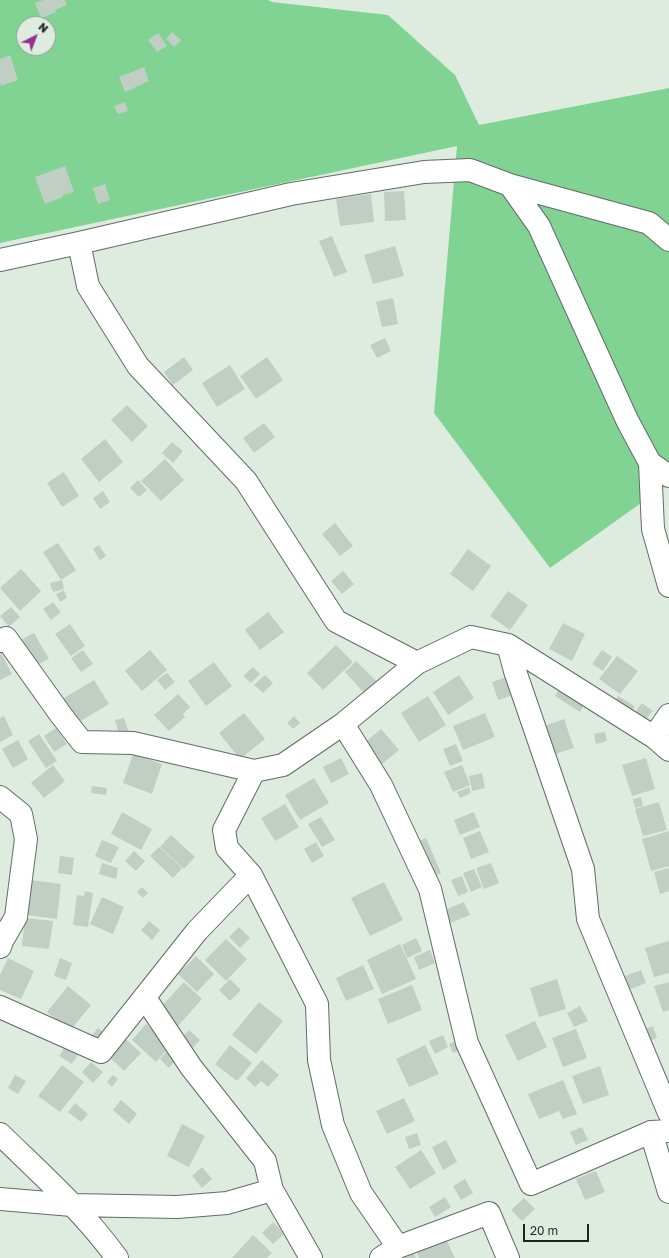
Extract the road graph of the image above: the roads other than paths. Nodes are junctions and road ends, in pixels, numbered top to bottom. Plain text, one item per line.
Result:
1 (510, 185) junction
2 (669, 240) edge
3 (79, 243) junction
4 (0, 260) edge
5 (650, 463) junction
6 (669, 476) edge
7 (669, 586) edge
8 (2, 635) edge
9 (508, 645) junction
10 (417, 663) junction
11 (669, 715) edge
12 (343, 724) junction
13 (661, 744) edge
14 (254, 771) junction
15 (0, 797) edge
16 (251, 875) junction
17 (0, 947) edge
18 (145, 998) junction
19 (0, 1007) edge
20 (669, 1113) edge
21 (660, 1132) edge
22 (0, 1134) edge
23 (272, 1190) junction
24 (669, 1192) edge
25 (0, 1200) edge
26 (72, 1205) junction
27 (389, 1252) edge
28 (117, 1258) edge
29 (311, 1258) edge
30 (508, 1258) edge

1 - 2 street
1 - 3 street
1 - 5 street
3 - 4 street
3 - 10 street
5 - 6 street
5 - 7 street
8 - 14 street
9 - 10 street
9 - 13 street
9 - 20 street
10 - 12 street
11 - 13 street
12 - 14 street
12 - 21 street
14 - 16 street
15 - 17 street
16 - 18 street
16 - 27 street
18 - 19 street
18 - 23 street
21 - 24 street
22 - 26 street
23 - 26 street
23 - 29 street
25 - 26 street
26 - 28 street
27 - 30 street

